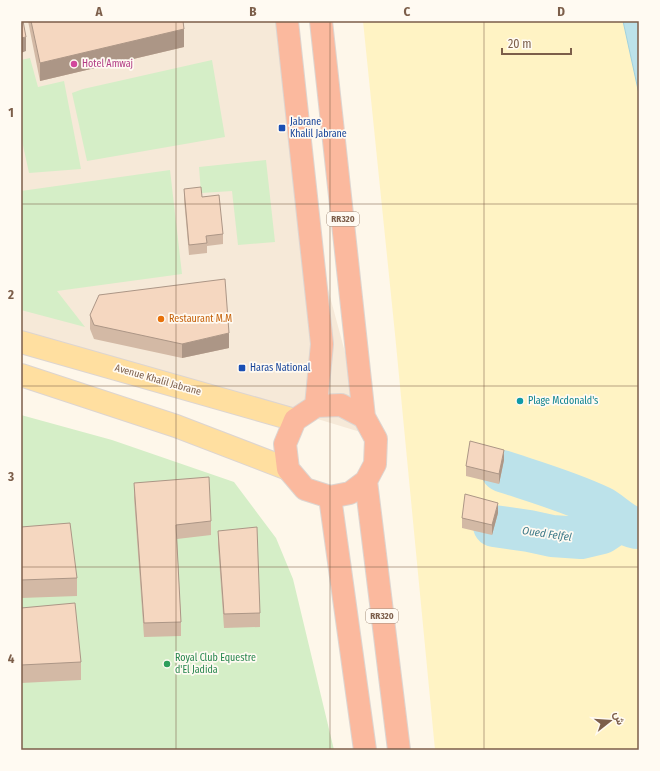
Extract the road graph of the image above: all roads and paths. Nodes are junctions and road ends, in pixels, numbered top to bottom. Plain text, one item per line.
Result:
1 (287, 21) edge
2 (321, 21) edge
3 (21, 342) edge
4 (21, 376) edge
5 (316, 406) junction
6 (364, 417) junction
7 (295, 420) junction
8 (288, 469) junction
9 (366, 481) junction
10 (330, 497) junction
11 (365, 750) edge
12 (399, 750) edge

1 - 5 highway
2 - 6 highway, RR320
3 - 7 main road, Avenue Khalil Jabrane
4 - 8 main road
5 - 6 highway
5 - 7 highway
6 - 9 highway, RR320
7 - 8 highway
8 - 10 highway, RR320
9 - 10 highway, RR320
9 - 12 highway, RR320
10 - 11 highway

